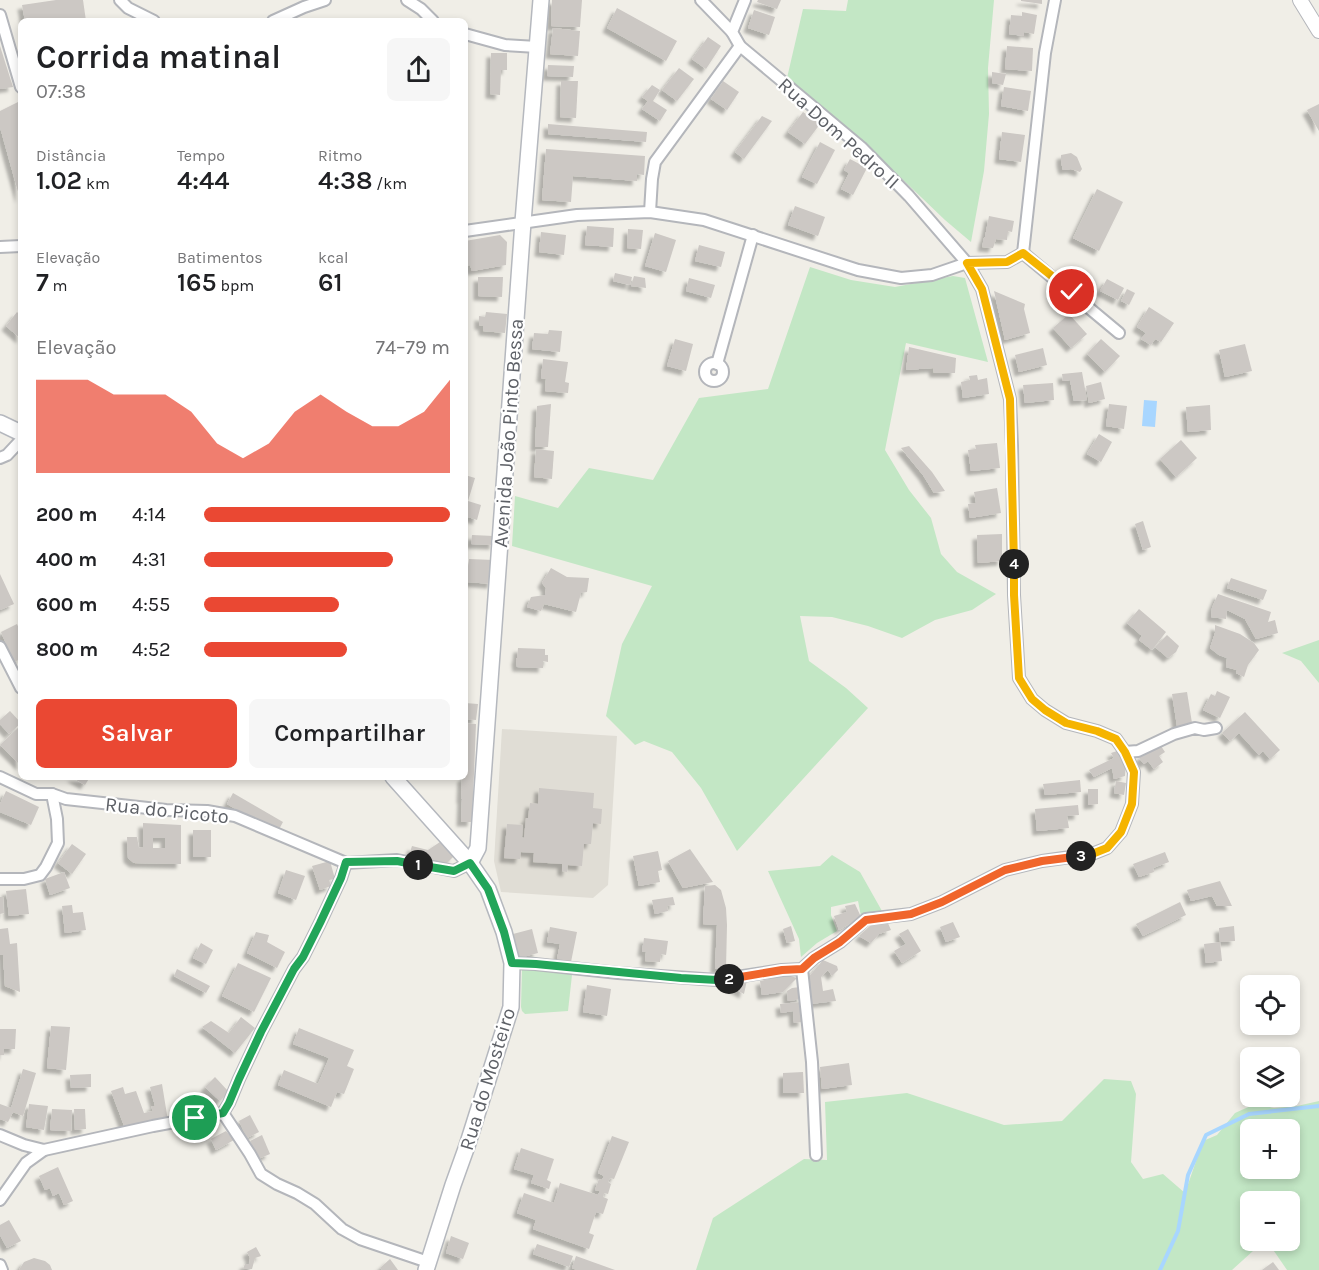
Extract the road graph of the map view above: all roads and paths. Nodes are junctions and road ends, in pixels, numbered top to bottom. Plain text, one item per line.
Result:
1 (120, 0) edge
2 (325, 0) edge
3 (407, 0) edge
4 (541, 0) edge
5 (701, 0) edge
6 (745, 0) edge
7 (1055, 0) edge
8 (1300, 0) edge
9 (300, 3) edge
10 (0, 15) edge
11 (148, 18) edge
12 (278, 18) edge
13 (430, 18) edge
14 (1319, 31) edge
15 (732, 32) junction
16 (468, 35) edge
17 (740, 46) junction
18 (537, 47) junction
19 (18, 77) edge
20 (650, 212) junction
21 (523, 222) junction
22 (468, 231) edge
23 (753, 235) junction
24 (18, 246) edge
25 (0, 247) edge
26 (1023, 253) junction
27 (967, 263) junction
28 (1119, 333) dead end
29 (717, 364) dead end
30 (0, 423) edge
31 (18, 432) edge
32 (18, 443) edge
33 (0, 458) edge
34 (0, 647) edge
35 (18, 682) edge
36 (1216, 728) dead end
37 (1125, 752) junction
38 (0, 777) edge
39 (396, 780) edge
40 (52, 794) junction
41 (346, 862) junction
42 (470, 863) junction
43 (0, 879) edge
44 (512, 963) junction
45 (802, 969) junction
46 (223, 1113) junction
47 (0, 1135) edge
48 (44, 1150) junction
49 (816, 1155) dead end
50 (0, 1200) edge
51 (0, 1265) edge
52 (427, 1266) edge
53 (2, 1270) edge

1 - 11 street
2 - 9 street
3 - 13 street
4 - 18 main road, Avenida João Pinto Bessa
5 - 15 street, Rua Dom Pedro II
6 - 15 street
7 - 26 street
8 - 14 street
9 - 12 street
10 - 19 street
15 - 17 street, Rua Dom Pedro II
16 - 18 street
17 - 20 street
17 - 27 street, Rua Dom Pedro II
18 - 21 main road, Avenida João Pinto Bessa
20 - 21 street
20 - 23 street
21 - 22 street
21 - 42 main road, Avenida João Pinto Bessa
23 - 27 street
23 - 29 street
24 - 25 street
26 - 27 street
26 - 28 street
27 - 37 street, Rua Dom Pedro II
30 - 31 main road
32 - 33 street
34 - 35 street
36 - 37 street
37 - 45 street
38 - 40 street, Rua do Picoto
39 - 42 main road, Rua do Mosteiro
40 - 41 street, Rua do Picoto
40 - 43 street
41 - 42 street, Rua do Picoto
41 - 46 street
42 - 44 main road, Rua do Mosteiro
44 - 45 street
44 - 52 main road, Rua do Mosteiro
45 - 49 street
46 - 48 street
46 - 52 street
47 - 48 street
48 - 50 street
51 - 53 street

